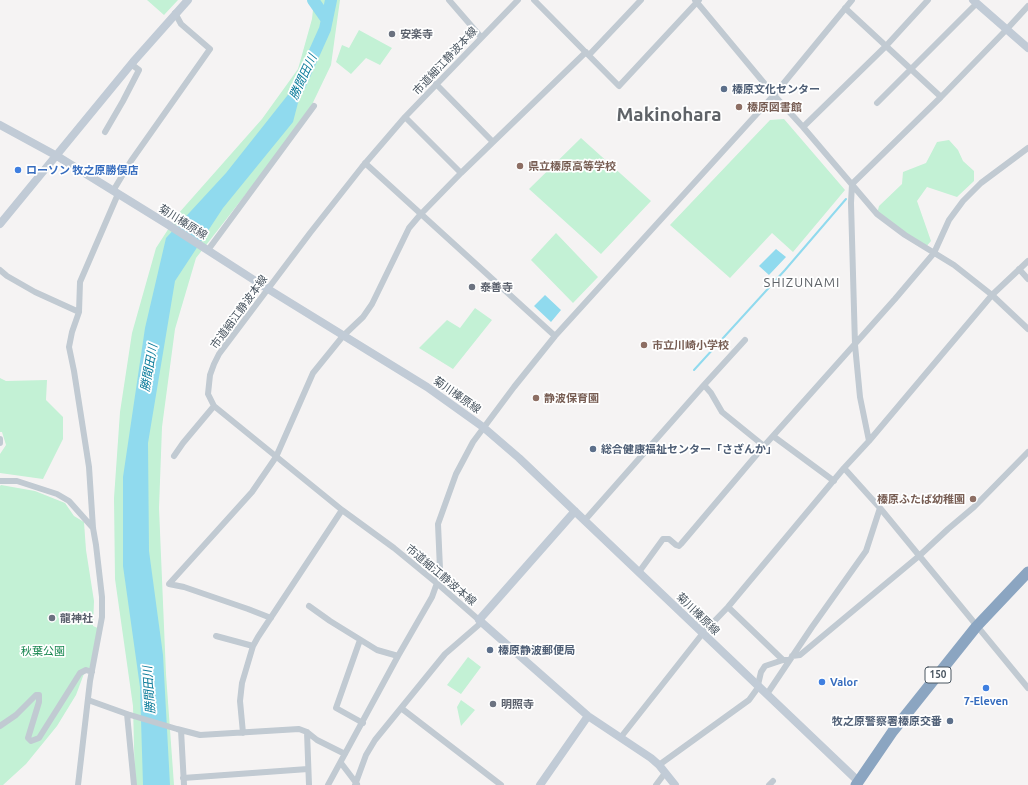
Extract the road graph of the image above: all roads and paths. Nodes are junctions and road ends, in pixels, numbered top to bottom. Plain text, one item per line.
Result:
1 (188, 0) edge
2 (449, 0) edge
3 (518, 0) edge
4 (534, 0) edge
5 (641, 0) edge
6 (852, 0) edge
7 (928, 0) edge
8 (697, 1) edge
9 (975, 2) edge
10 (1028, 6) edge
11 (845, 8) junction
12 (175, 13) junction
13 (1008, 29) junction
14 (481, 37) junction
15 (886, 46) junction
16 (1028, 48) edge
17 (587, 54) junction
18 (132, 64) junction
19 (911, 69) junction
20 (436, 84) junction
21 (774, 95) junction
22 (941, 97) junction
23 (877, 103) dead end
24 (314, 106) dead end
25 (405, 117) junction
26 (804, 127) junction
27 (2, 129) edge
28 (105, 132) dead end
29 (493, 142) junction
30 (1028, 148) edge
31 (57, 156) junction
32 (365, 163) junction
33 (461, 173) junction
34 (852, 184) junction
35 (115, 192) junction
36 (420, 214) junction
37 (0, 224) edge
38 (208, 250) junction
39 (934, 252) junction
40 (1028, 261) edge
41 (1019, 269) junction
42 (0, 270) edge
43 (1028, 279) edge
44 (268, 289) junction
45 (992, 295) junction
46 (79, 312) junction
47 (1028, 329) edge
48 (343, 336) junction
49 (555, 336) junction
50 (745, 340) dead end
51 (855, 345) junction
52 (704, 385) junction
53 (214, 406) junction
54 (483, 427) junction
55 (773, 436) junction
56 (0, 439) edge
57 (869, 441) junction
58 (0, 443) edge
59 (764, 446) junction
60 (1028, 452) edge
61 (174, 456) dead end
62 (276, 457) junction
63 (844, 468) junction
64 (0, 481) edge
65 (834, 481) junction
66 (880, 508) junction
67 (342, 510) junction
68 (575, 511) junction
69 (585, 520) junction
70 (93, 528) junction
71 (919, 556) junction
72 (639, 572) junction
73 (1028, 572) edge
74 (437, 583) junction
75 (309, 606) dead end
76 (728, 608) junction
77 (271, 618) junction
78 (481, 621) junction
79 (976, 627) junction
80 (703, 633) junction
81 (216, 636) dead end
82 (360, 640) junction
83 (253, 646) junction
84 (398, 656) junction
85 (788, 659) junction
86 (92, 672) junction
87 (758, 686) junction
88 (1028, 688) edge
89 (767, 694) junction
90 (88, 700) junction
91 (401, 708) junction
92 (126, 714) junction
93 (588, 716) junction
94 (363, 723) junction
95 (0, 726) edge
96 (179, 730) junction
97 (306, 732) junction
98 (243, 733) junction
99 (621, 737) junction
100 (345, 754) junction
101 (341, 762) junction
102 (659, 765) junction
103 (308, 769) junction
104 (665, 773) junction
105 (183, 778) junction
106 (857, 783) edge
107 (356, 784) edge
108 (78, 785) edge
109 (134, 785) edge
110 (184, 785) edge
111 (308, 785) edge
112 (328, 785) edge
113 (501, 785) edge
114 (540, 785) edge
115 (656, 785) edge
116 (675, 785) edge

1 - 12 main road
2 - 14 street
3 - 14 street, 市道細江静波本線
4 - 17 street
5 - 17 street
6 - 11 street
7 - 15 street
8 - 17 street
8 - 21 street
9 - 13 main road
9 - 19 street
10 - 13 street
11 - 15 street
11 - 21 street
12 - 18 main road
12 - 35 street
13 - 16 main road
13 - 22 street
14 - 20 street, 市道細江静波本線
15 - 19 street
15 - 26 street
17 - 29 street
18 - 28 street
18 - 31 main road
19 - 22 street
19 - 23 street
20 - 25 street, 市道細江静波本線
20 - 29 street
21 - 26 street
21 - 49 street
22 - 34 street
24 - 38 street
25 - 32 street, 市道細江静波本線
25 - 33 street
26 - 34 street
27 - 31 main road, 菊川榛原線
29 - 33 street
30 - 39 street
31 - 35 main road, 菊川榛原線
31 - 37 main road
32 - 36 street
32 - 44 street, 市道細江静波本線
33 - 36 street
34 - 39 street
34 - 51 street
35 - 38 main road, 菊川榛原線
35 - 46 street
36 - 48 street
36 - 49 street
38 - 44 main road, 菊川榛原線
39 - 45 street
39 - 51 street
40 - 41 street
41 - 43 street
41 - 45 street
42 - 46 street
44 - 48 main road, 菊川榛原線
44 - 53 street, 市道細江静波本線
45 - 47 street
45 - 57 street
46 - 70 street
48 - 54 main road, 菊川榛原線
48 - 62 street
49 - 54 street
50 - 52 street
51 - 55 street
51 - 57 street
52 - 59 street
52 - 69 street
53 - 61 street
53 - 62 street, 市道細江静波本線
54 - 68 main road, 菊川榛原線
54 - 74 street
55 - 59 street
55 - 65 street
56 - 58 street
57 - 63 street
59 - 72 street
60 - 71 street
62 - 67 street, 市道細江静波本線
62 - 77 street
63 - 65 street
63 - 66 street
64 - 70 street
65 - 76 street
66 - 71 street
66 - 85 street
67 - 74 street, 市道細江静波本線
67 - 77 street
68 - 69 main road, 菊川榛原線
68 - 78 main road
69 - 72 main road, 菊川榛原線
70 - 86 street
71 - 79 street
71 - 85 street
72 - 80 main road, 菊川榛原線
73 - 79 highway, 150
74 - 78 street, 市道細江静波本線
74 - 84 street
75 - 82 street
76 - 80 street
76 - 85 street
77 - 83 street
78 - 91 street
78 - 93 main road
79 - 88 street
79 - 106 highway, 150
80 - 87 main road, 菊川榛原線
80 - 99 street
81 - 83 street
82 - 84 street
82 - 94 street
83 - 98 street
84 - 94 street
85 - 87 street
85 - 89 street
86 - 90 street
86 - 95 street
87 - 89 main road, 菊川榛原線
87 - 102 street
89 - 106 main road, 菊川榛原線
90 - 92 street
90 - 108 street
91 - 107 street
91 - 113 street
92 - 96 street
92 - 109 street
93 - 99 main road
93 - 114 main road
94 - 100 street
96 - 98 street
96 - 105 street
97 - 98 street
97 - 100 street
97 - 103 street
99 - 102 main road
100 - 101 street
101 - 107 street
101 - 112 street
102 - 104 main road
103 - 105 street
103 - 111 street
104 - 115 street
104 - 116 main road
105 - 110 street

